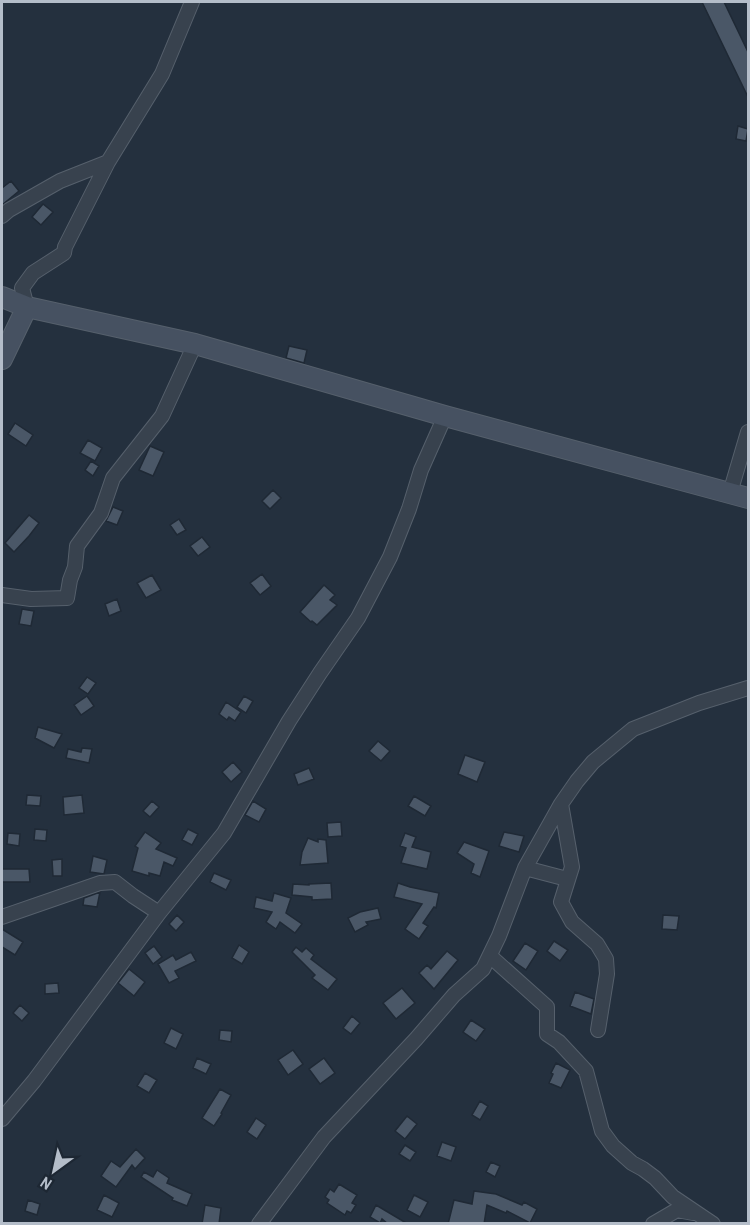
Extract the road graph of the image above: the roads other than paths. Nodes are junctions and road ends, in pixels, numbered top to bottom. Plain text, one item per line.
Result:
1 (192, 2) edge
2 (108, 162) junction
3 (2, 216) edge
4 (2, 297) edge
5 (27, 306) junction
6 (195, 344) junction
7 (2, 359) edge
8 (445, 416) junction
9 (748, 432) edge
10 (729, 493) junction
11 (748, 498) edge
12 (2, 596) edge
13 (748, 688) edge
14 (561, 804) junction
15 (525, 868) junction
16 (567, 879) junction
17 (159, 913) junction
18 (2, 917) edge
19 (490, 956) junction
20 (598, 1030) dead end
21 (2, 1119) edge
22 (698, 1214) junction
23 (259, 1224) edge
24 (653, 1224) edge
25 (713, 1224) edge

1 - 2 street
2 - 3 street
2 - 5 street
4 - 5 street
5 - 6 street
5 - 7 street
6 - 8 street
6 - 12 street
8 - 10 street
8 - 17 street
9 - 10 street
10 - 11 street
13 - 14 street
14 - 15 street
14 - 16 street
15 - 16 street
15 - 19 street
16 - 20 street
17 - 18 street
17 - 21 street
19 - 22 street
19 - 23 street
22 - 24 street
22 - 25 street

